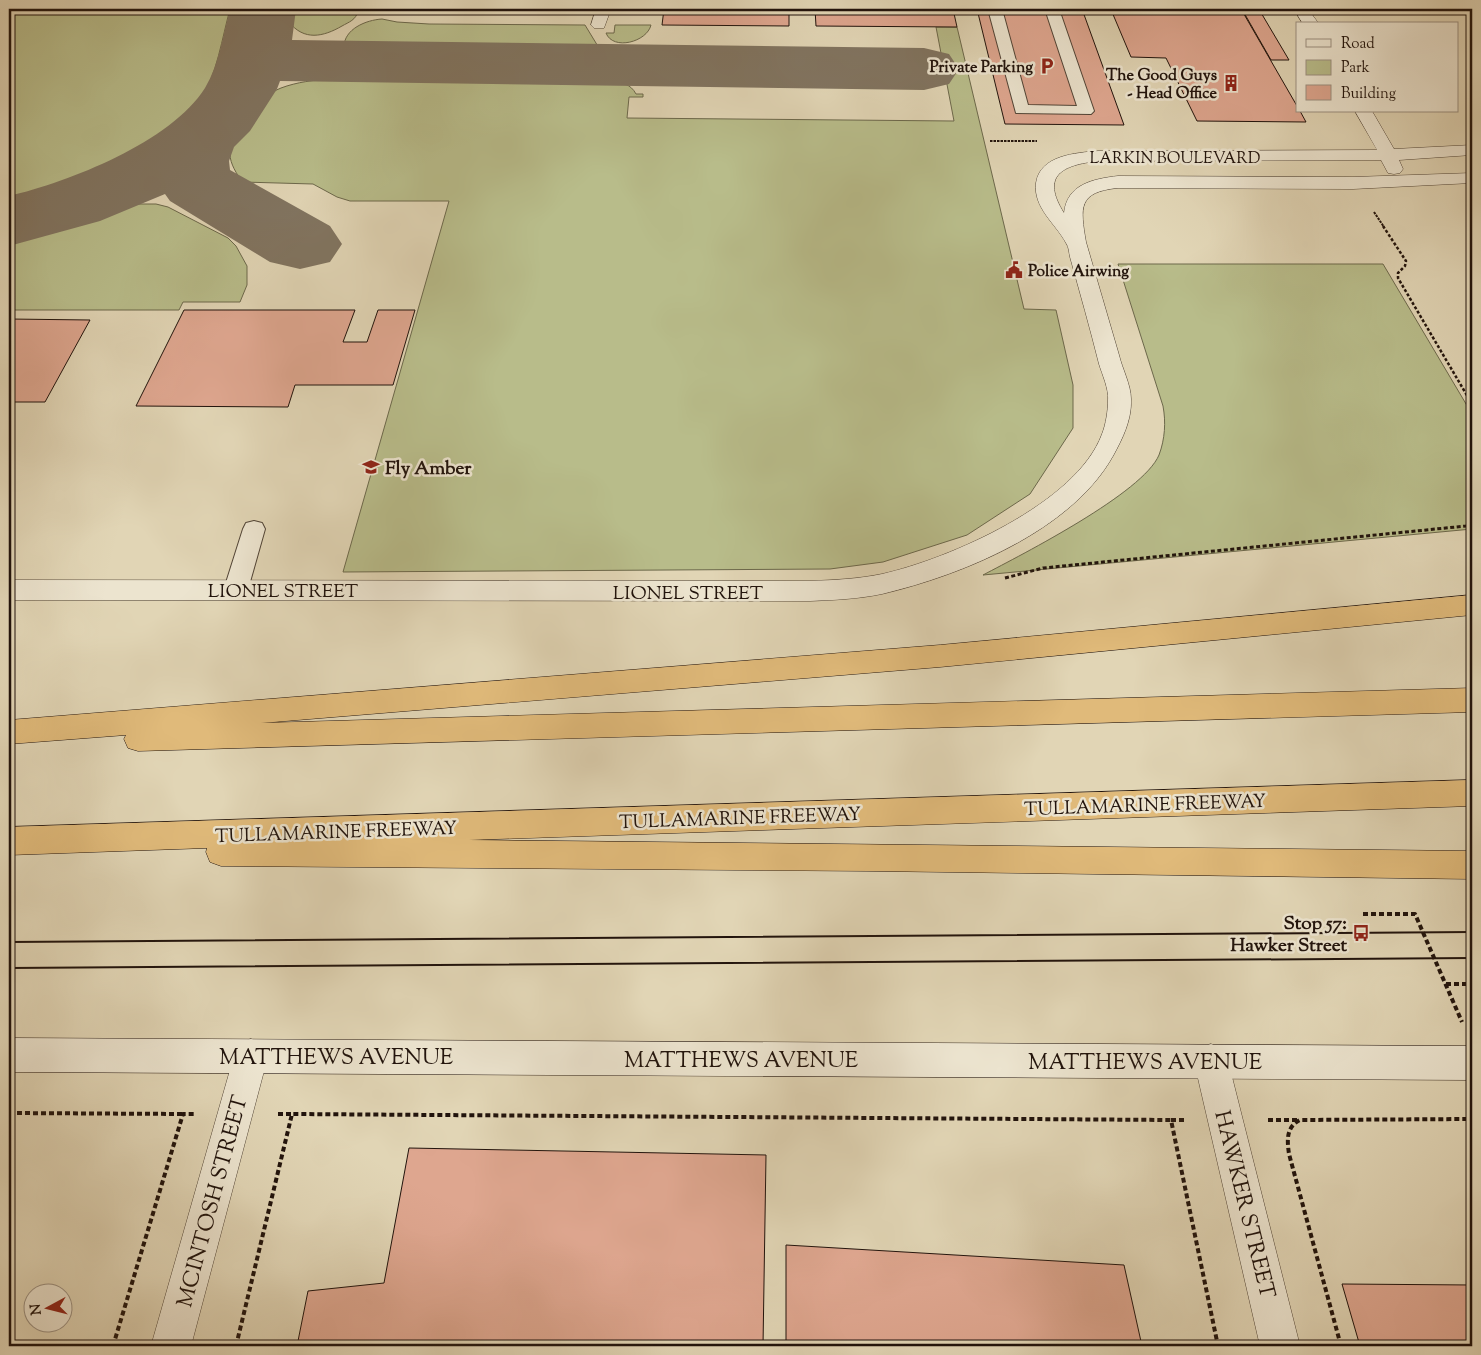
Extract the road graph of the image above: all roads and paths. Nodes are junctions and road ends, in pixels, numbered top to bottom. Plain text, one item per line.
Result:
1 (603, 9) edge
2 (995, 9) edge
3 (1052, 9) edge
4 (1302, 9) edge
5 (1310, 22) edge
6 (599, 25) dead end
7 (1364, 112) edge
8 (1472, 150) edge
9 (1389, 155) junction
10 (1472, 178) edge
11 (1398, 182) junction
12 (1372, 208) dead end
13 (1076, 242) junction
14 (1472, 404) edge
15 (1472, 523) edge
16 (254, 529) dead end
17 (1002, 578) dead end
18 (236, 589) junction
19 (9, 590) edge
20 (1472, 605) edge
21 (1472, 700) edge
22 (9, 732) edge
23 (9, 742) edge
24 (1472, 793) edge
25 (9, 841) edge
26 (9, 851) edge
27 (1472, 865) edge
28 (1363, 914) dead end
29 (1446, 984) junction
30 (1472, 984) edge
31 (1467, 1023) dead end
32 (9, 1055) edge
33 (251, 1056) junction
34 (1211, 1061) junction
35 (1472, 1063) edge
36 (9, 1113) edge
37 (182, 1114) dead end
38 (1472, 1119) edge
39 (1171, 1120) dead end
40 (171, 1346) edge
41 (236, 1346) edge
42 (1280, 1346) edge
43 (1341, 1346) edge

1 - 6 street
2 - 3 lane
4 - 5 street
7 - 9 street
8 - 9 street, LARKIN BOULEVARD
9 - 11 street
9 - 13 street, LARKIN BOULEVARD
10 - 11 street, LARKIN BOULEVARD
11 - 13 street, LARKIN BOULEVARD
12 - 14 path
13 - 18 street, LIONEL STREET
15 - 17 path
16 - 18 lane
18 - 19 street, LIONEL STREET
20 - 22 highway
21 - 23 highway
24 - 25 highway, TULLAMARINE FREEWAY
26 - 27 highway
28 - 29 path
29 - 30 path
29 - 31 path
32 - 33 street, MATTHEWS AVENUE
33 - 34 street, MATTHEWS AVENUE
33 - 40 street, MCINTOSH STREET
34 - 35 street, MATTHEWS AVENUE
34 - 42 street, HAWKER STREET
36 - 37 path
38 - 43 path
39 - 41 path

